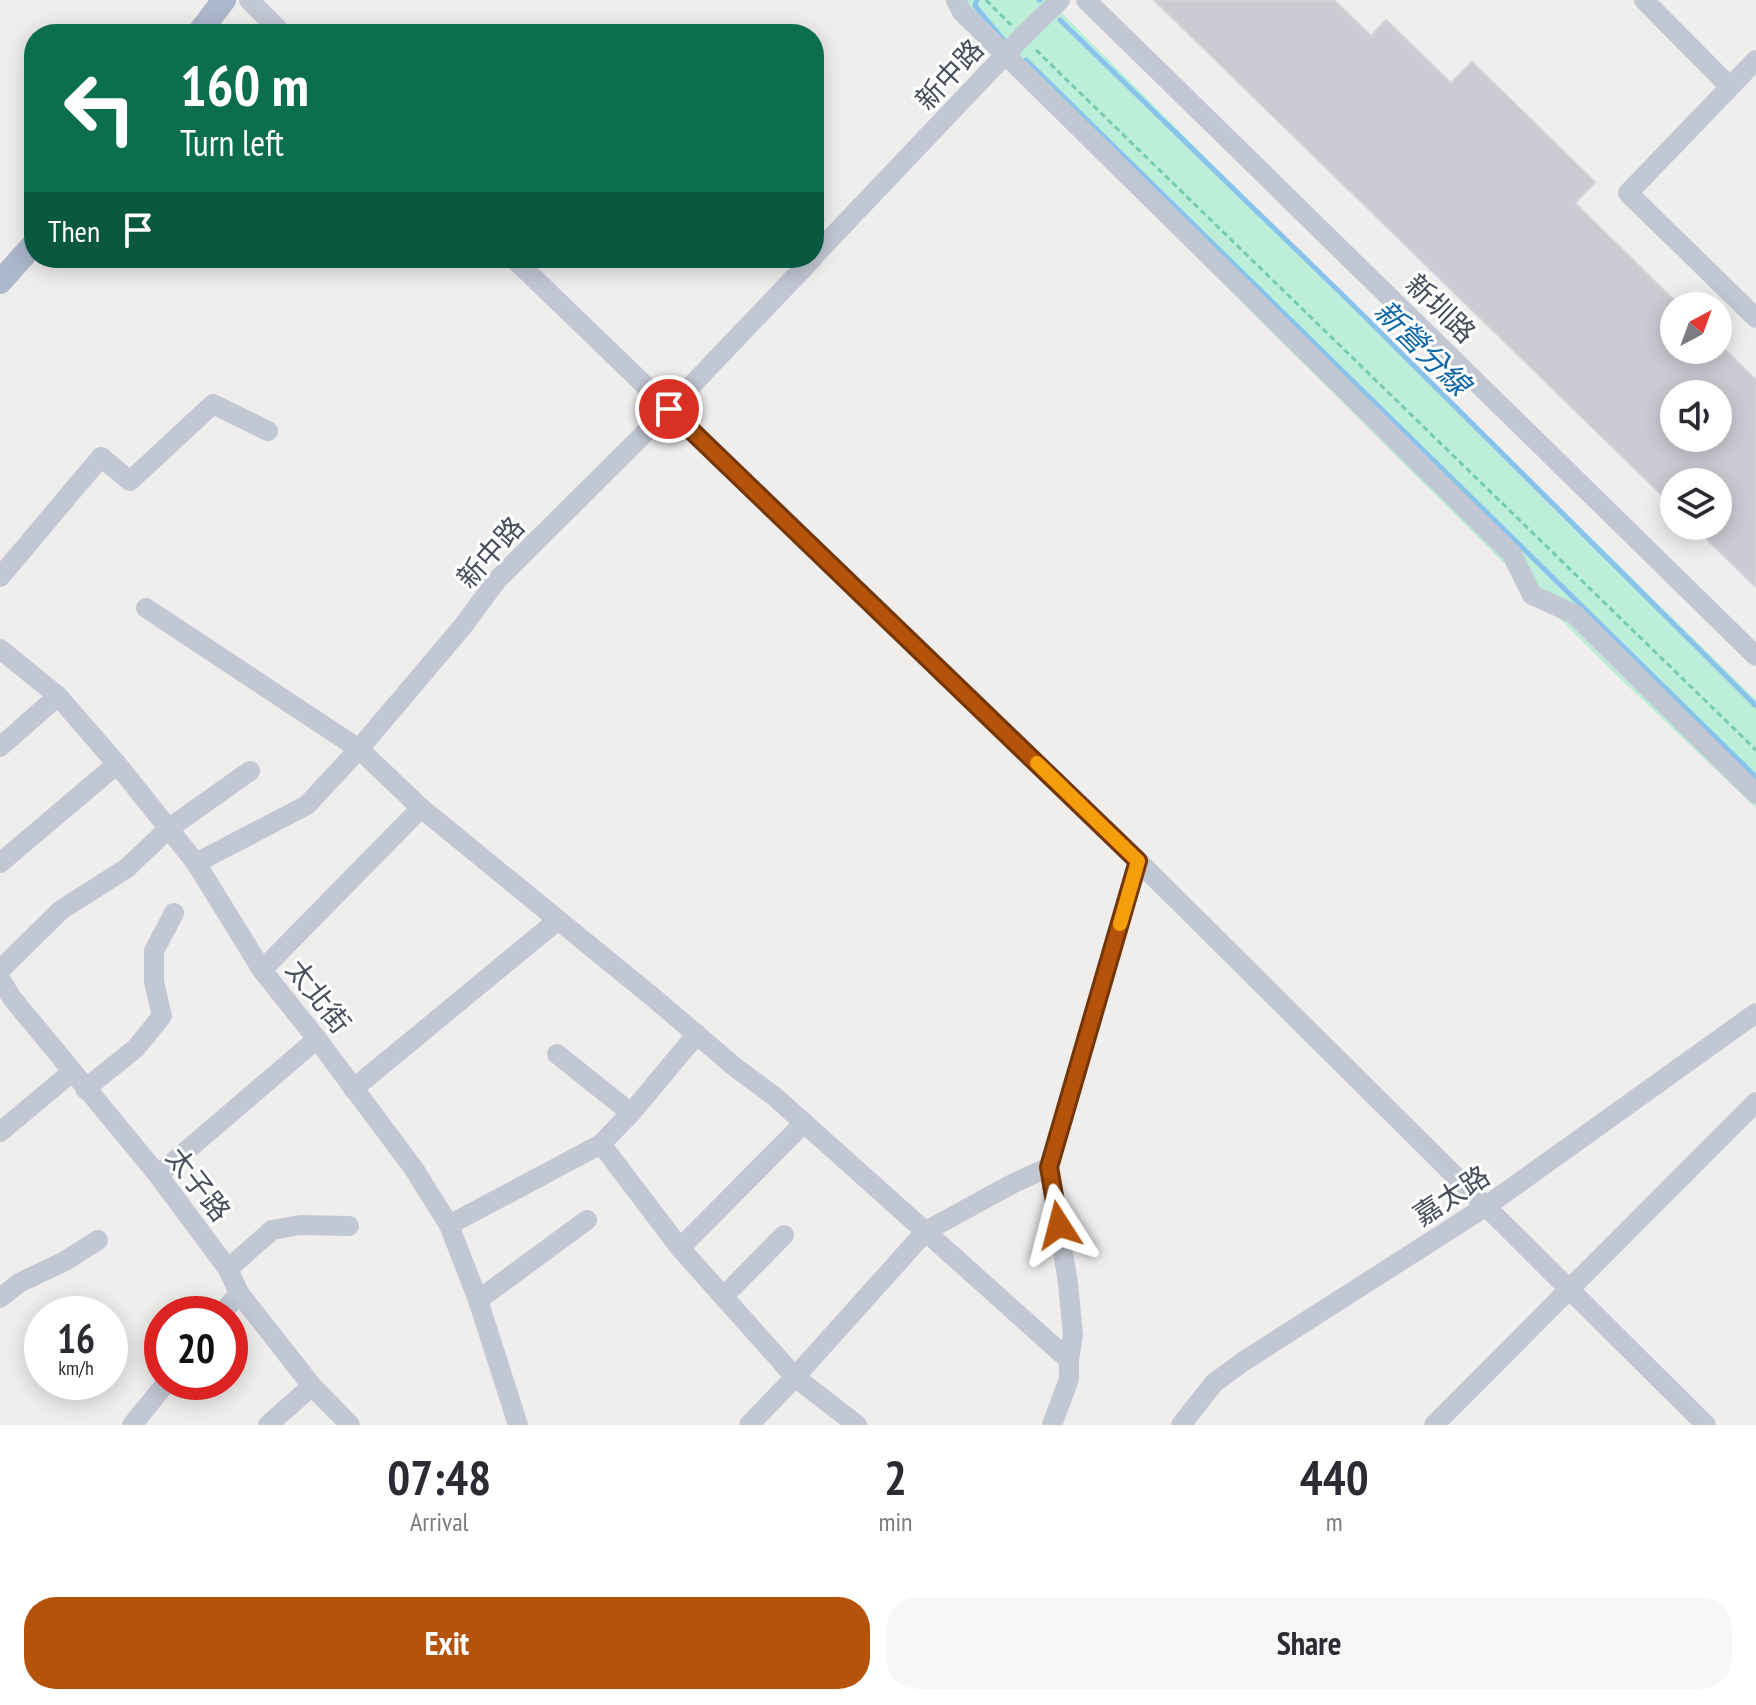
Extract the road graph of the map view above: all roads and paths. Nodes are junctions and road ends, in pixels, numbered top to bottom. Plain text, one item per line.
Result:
1 (224, 0) edge
2 (249, 0) edge
3 (956, 0) edge
4 (986, 0) edge
5 (1060, 0) edge
6 (1086, 0) edge
7 (1644, 0) edge
8 (206, 24) edge
9 (273, 24) edge
10 (1023, 36) junction
11 (1006, 54) junction
12 (1756, 60) edge
13 (1730, 87) junction
14 (824, 245) edge
15 (24, 255) edge
16 (523, 268) edge
17 (803, 268) edge
18 (0, 282) edge
19 (1756, 318) edge
20 (669, 409) junction
21 (268, 431) dead end
22 (0, 577) edge
23 (146, 608) dead end
24 (0, 649) edge
25 (1756, 656) edge
26 (58, 696) junction
27 (0, 747) edge
28 (359, 749) junction
29 (1756, 750) edge
30 (117, 764) junction
31 (250, 771) dead end
32 (1756, 794) edge
33 (421, 808) junction
34 (168, 829) junction
35 (1138, 861) junction
36 (0, 863) edge
37 (196, 863) junction
38 (174, 913) dead end
39 (558, 920) junction
40 (0, 970) edge
41 (262, 970) junction
42 (0, 979) edge
43 (6, 998) edge
44 (1756, 1013) edge
45 (697, 1034) junction
46 (317, 1039) junction
47 (557, 1054) dead end
48 (72, 1072) junction
49 (85, 1089) junction
50 (353, 1089) junction
51 (1756, 1102) edge
52 (631, 1113) junction
53 (804, 1123) junction
54 (0, 1132) edge
55 (601, 1144) junction
56 (1049, 1167) junction
57 (158, 1175) junction
58 (1485, 1207) junction
59 (587, 1220) dead end
60 (449, 1225) junction
61 (349, 1226) dead end
62 (926, 1231) junction
63 (784, 1235) dead end
64 (98, 1240) dead end
65 (680, 1248) junction
66 (228, 1269) junction
67 (1569, 1291) junction
68 (239, 1293) junction
69 (237, 1296) edge
70 (724, 1296) junction
71 (0, 1298) edge
72 (478, 1300) junction
73 (1069, 1360) junction
74 (795, 1377) junction
75 (312, 1386) junction
76 (152, 1400) edge
77 (132, 1425) edge
78 (268, 1425) edge
79 (350, 1425) edge
80 (518, 1425) edge
81 (749, 1425) edge
82 (857, 1425) edge
83 (1052, 1425) edge
84 (1181, 1425) edge
85 (1434, 1425) edge
86 (1706, 1425) edge

1 - 8 main road
2 - 9 street
3 - 11 street
4 - 10 path
5 - 10 street, 新中路
6 - 25 street, 新圳路
7 - 13 street
10 - 11 street, 新中路
10 - 29 path
11 - 14 street, 新中路
11 - 32 street
12 - 13 street
13 - 19 street
15 - 18 main road
16 - 20 street
17 - 20 street, 新中路
20 - 28 street, 新中路
20 - 35 street
21 - 22 street
23 - 28 street
24 - 26 street, 太北街
26 - 27 street
26 - 30 street, 太北街
28 - 33 street
28 - 37 street, 新中路
30 - 34 street, 太北街
30 - 36 street
31 - 34 street
33 - 39 street
33 - 41 street
34 - 37 street, 太北街
34 - 40 street
35 - 56 street
35 - 58 street
37 - 41 street, 太北街
38 - 49 street
39 - 45 street
39 - 50 street
41 - 46 street, 太北街
42 - 43 street, 太子路
43 - 48 street, 太子路
44 - 58 street, 嘉太路
45 - 52 street
45 - 53 street
46 - 50 street, 太北街
46 - 57 street
47 - 52 street
48 - 49 street, 太子路
48 - 54 street
49 - 57 street, 太子路
50 - 60 street, 太北街
51 - 67 street
52 - 55 street
53 - 62 street
53 - 65 street
55 - 60 street
55 - 65 street
56 - 62 street
56 - 73 street
57 - 66 street, 太子路
58 - 67 street
58 - 84 street, 嘉太路
59 - 72 street
60 - 72 street, 太北街
61 - 66 street
62 - 73 street
62 - 74 street
63 - 70 street
64 - 71 street
65 - 70 street
66 - 68 street, 太子路
67 - 85 street
67 - 86 street
68 - 69 street
68 - 75 street, 太子路
70 - 74 street
72 - 80 street, 太北街
73 - 83 street
74 - 81 street
74 - 82 street
75 - 78 street
75 - 79 street, 太子路
76 - 77 street

